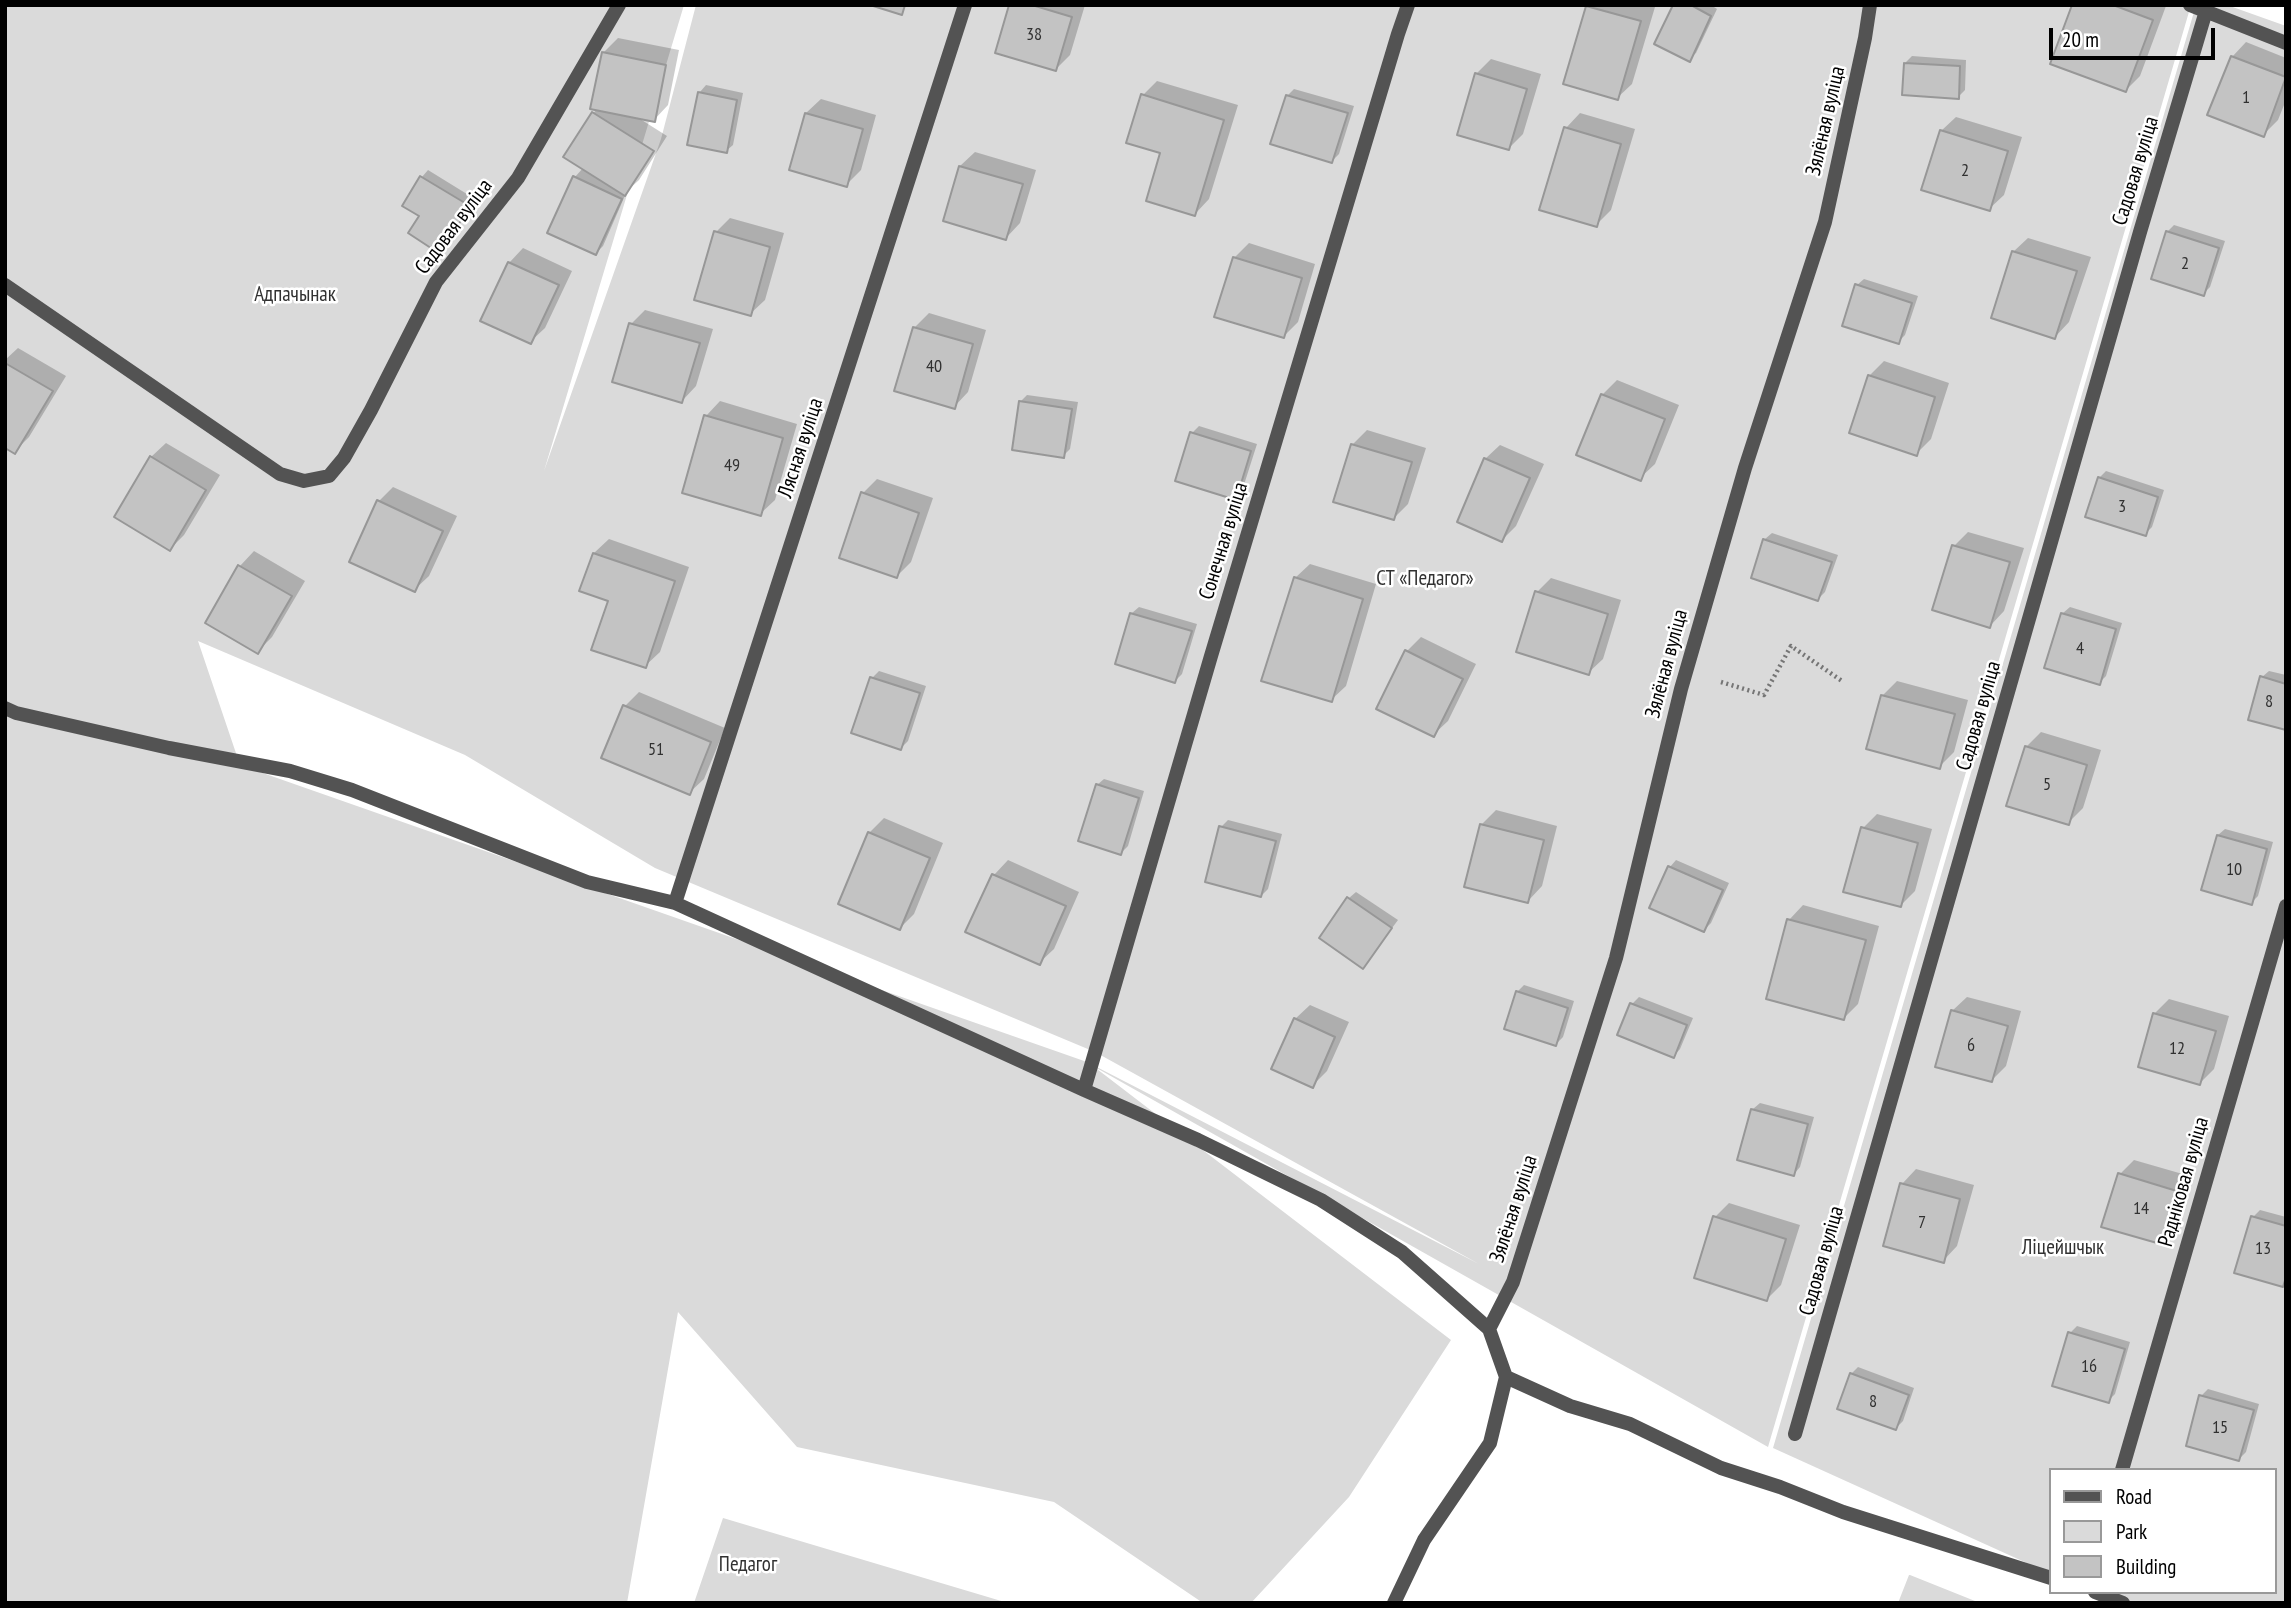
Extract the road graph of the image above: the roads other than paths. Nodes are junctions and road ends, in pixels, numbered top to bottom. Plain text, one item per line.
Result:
1 (619, 5) edge
2 (965, 5) edge
3 (1408, 5) edge
4 (1870, 5) edge
5 (2190, 5) edge
6 (2206, 11) junction
7 (2286, 43) edge
8 (5, 285) edge
9 (5, 709) edge
10 (675, 904) junction
11 (2286, 906) edge
12 (1084, 1090) junction
13 (1489, 1329) junction
14 (1506, 1377) junction
15 (1795, 1434) dead end
16 (2123, 1468) edge
17 (2050, 1578) edge
18 (2100, 1594) edge
19 (1394, 1603) edge
20 (2123, 1603) edge

1 - 8 street, Садовая вуліца
2 - 10 street, Лясная вуліца
3 - 12 street, Сонечная вуліца
4 - 13 street, Зялёная вуліца
5 - 6 street
6 - 7 street
6 - 15 street, Садовая вуліца
9 - 10 street
10 - 12 street
11 - 16 street, Радніковая вуліца
12 - 13 street
13 - 14 street
14 - 17 street
14 - 19 street
18 - 20 street

